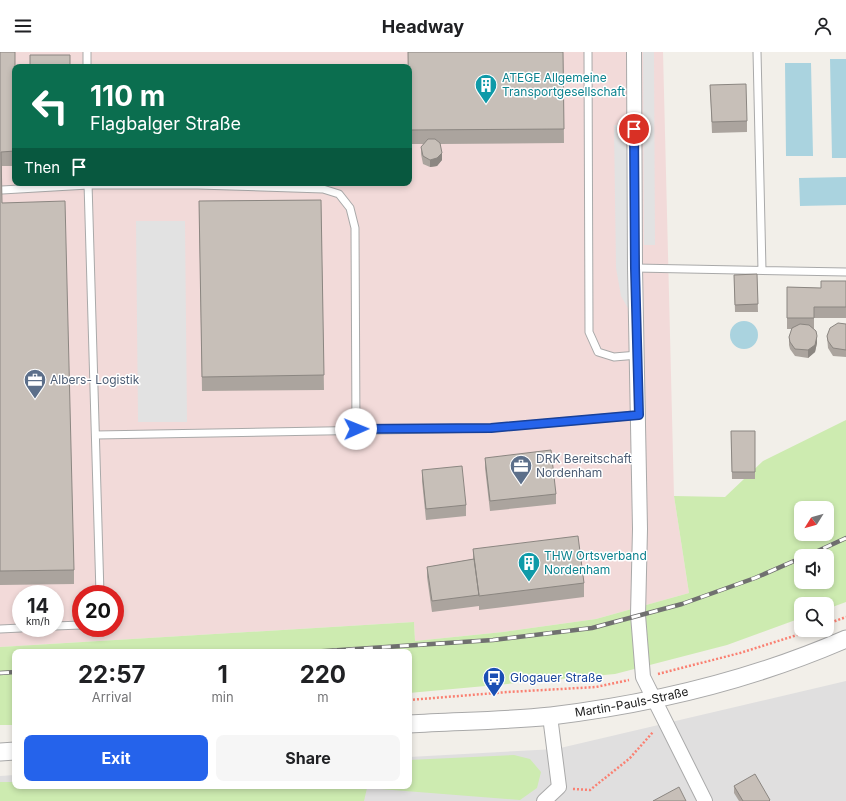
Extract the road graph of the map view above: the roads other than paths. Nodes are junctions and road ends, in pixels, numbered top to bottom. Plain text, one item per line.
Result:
1 (87, 52) edge
2 (588, 52) edge
3 (634, 52) edge
4 (757, 52) edge
5 (87, 64) edge
6 (59, 186) edge
7 (88, 186) edge
8 (235, 186) edge
9 (2, 190) edge
10 (635, 268) junction
11 (762, 270) junction
12 (846, 272) edge
13 (638, 355) junction
14 (639, 415) junction
15 (356, 429) junction
16 (96, 435) junction
17 (100, 585) edge
18 (12, 628) edge
19 (0, 629) edge
20 (846, 639) edge
21 (653, 698) junction
22 (550, 716) junction
23 (412, 724) edge
24 (12, 751) edge
25 (0, 752) edge
26 (544, 801) edge
27 (705, 801) edge

1 - 5 lane
2 - 13 lane
3 - 10 street
4 - 11 lane
6 - 9 lane
7 - 16 lane
8 - 15 lane
10 - 11 lane
10 - 13 street
11 - 12 lane
13 - 14 street
14 - 15 lane
14 - 21 street
15 - 16 lane
16 - 17 lane
18 - 19 lane
20 - 21 street, Martin-Pauls-Straße
21 - 22 street, Martin-Pauls-Straße
21 - 27 street
22 - 23 street, Martin-Pauls-Straße
22 - 26 street
24 - 25 street

